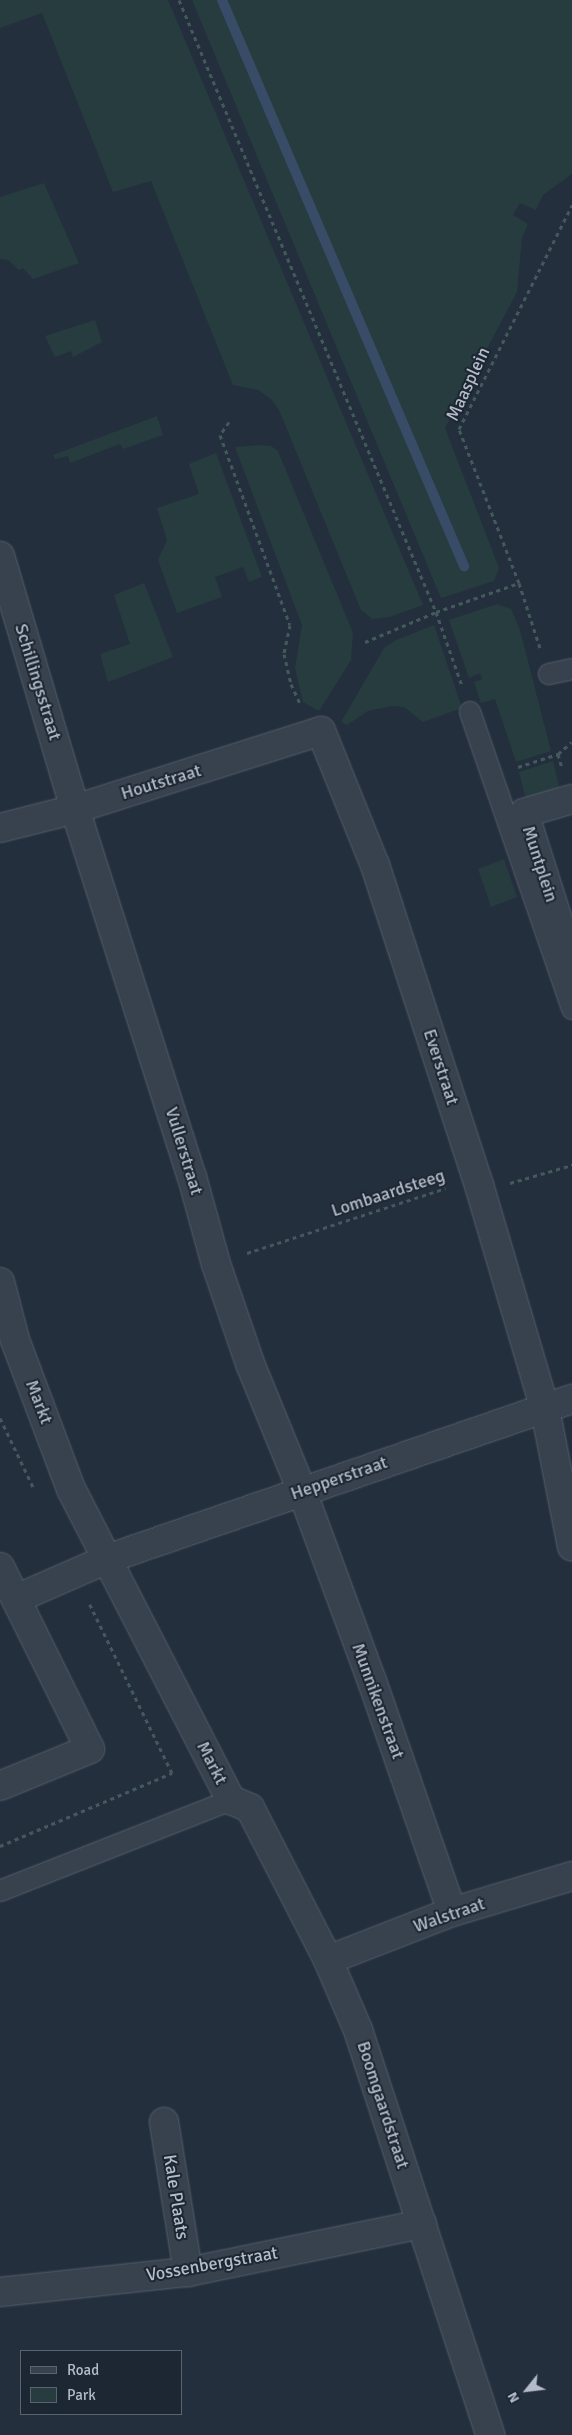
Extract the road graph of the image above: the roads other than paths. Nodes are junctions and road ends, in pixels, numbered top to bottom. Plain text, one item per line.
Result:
1 (0, 556) edge
2 (572, 669) edge
3 (549, 674) road end
4 (470, 712) dead end
5 (321, 731) joint
6 (568, 788) edge
7 (75, 809) junction
8 (0, 828) edge
9 (572, 964) edge
10 (572, 1010) edge
11 (0, 1282) edge
12 (8, 1342) edge
13 (572, 1399) edge
14 (545, 1409) junction
15 (302, 1491) junction
16 (572, 1546) edge
17 (107, 1560) junction
18 (0, 1567) edge
19 (16, 1599) junction
20 (0, 1786) edge
21 (231, 1800) junction
22 (572, 1876) edge
23 (0, 1891) edge
24 (452, 1912) junction
25 (328, 1960) junction
26 (164, 2122) dead end
27 (422, 2224) junction
28 (188, 2272) junction
29 (0, 2292) edge
30 (490, 2435) edge

1 - 7 street, Schillingsstraat
2 - 3 lane
4 - 10 lane
5 - 7 street, Houtstraat
5 - 14 street, Everstraat
6 - 9 street, Muntplein
7 - 8 street, Houtstraat
7 - 15 street, Vullerstraat
11 - 12 street, Markt
12 - 17 street, Markt
13 - 14 street, Hepperstraat
14 - 15 street, Hepperstraat
14 - 16 street
15 - 17 street, Hepperstraat
15 - 24 street, Munnikenstraat
17 - 19 street
17 - 21 street, Markt
18 - 19 street
19 - 20 street
21 - 23 lane, Markt
21 - 25 street, Boomgaardstraat
22 - 24 street, Walstraat
24 - 25 street, Walstraat
25 - 27 street, Boomgaardstraat
26 - 28 street, Kale Plaats
27 - 28 street, Vossenbergstraat
27 - 30 street, Boomgaardstraat
28 - 29 street, Vossenbergstraat

